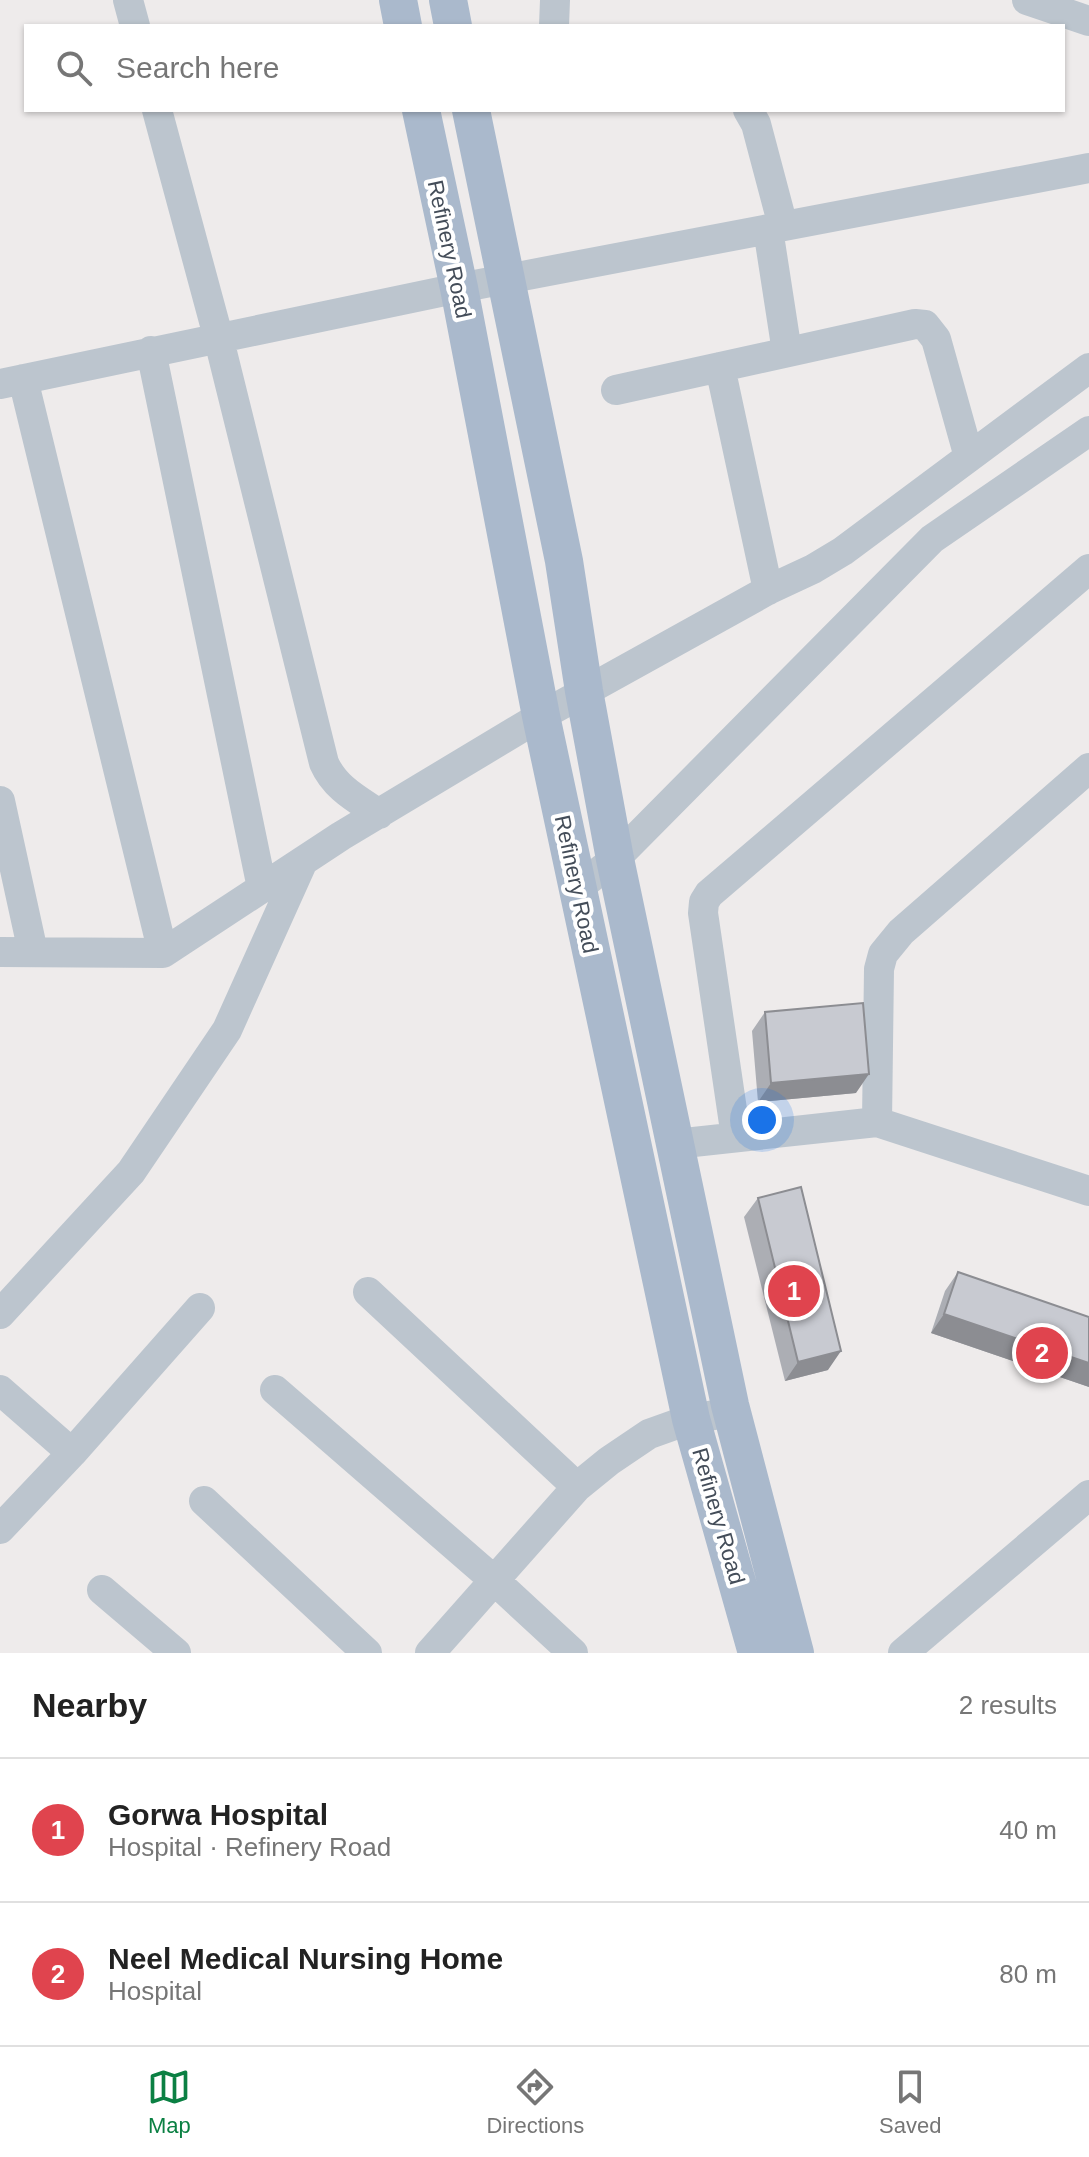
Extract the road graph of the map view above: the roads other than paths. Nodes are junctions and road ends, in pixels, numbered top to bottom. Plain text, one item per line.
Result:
1 (128, 0) edge
2 (398, 0) edge
3 (448, 0) edge
4 (555, 0) edge
5 (1027, 0) edge
6 (1089, 21) edge
7 (134, 24) edge
8 (403, 24) edge
9 (453, 24) edge
10 (554, 24) edge
11 (158, 112) edge
12 (421, 112) edge
13 (471, 112) edge
14 (749, 112) edge
15 (1089, 168) edge
16 (775, 228) junction
17 (507, 280) junction
18 (459, 288) junction
19 (218, 336) junction
20 (151, 351) junction
21 (787, 352) junction
22 (720, 367) junction
23 (1089, 368) edge
24 (11, 381) edge
25 (616, 390) dead end
26 (1089, 431) edge
27 (969, 457) junction
28 (1089, 569) edge
29 (768, 590) junction
30 (584, 691) junction
31 (541, 716) junction
32 (1089, 768) edge
33 (0, 801) edge
34 (379, 814) junction
35 (615, 859) junction
36 (303, 861) junction
37 (262, 888) junction
38 (578, 888) junction
39 (163, 953) junction
40 (11, 955) edge
41 (877, 1122) junction
42 (736, 1137) junction
43 (675, 1144) junction
44 (1089, 1191) edge
45 (368, 1292) dead end
46 (200, 1308) dead end
47 (0, 1314) edge
48 (0, 1390) edge
49 (275, 1390) dead end
50 (732, 1412) junction
51 (691, 1419) junction
52 (72, 1453) junction
53 (577, 1487) junction
54 (1089, 1495) edge
55 (204, 1501) dead end
56 (0, 1529) edge
57 (495, 1581) junction
58 (102, 1590) dead end
59 (176, 1653) edge
60 (367, 1653) edge
61 (430, 1653) edge
62 (573, 1653) edge
63 (757, 1653) edge
64 (795, 1653) edge
65 (903, 1653) edge

1 - 7 street
2 - 8 main road
3 - 9 main road
4 - 10 street
5 - 6 street
11 - 19 street
12 - 18 main road, Refinery Road
13 - 17 main road, Refinery Road
14 - 16 street
15 - 16 street
16 - 17 street
16 - 21 street
17 - 18 street
17 - 30 main road, Refinery Road
18 - 19 street
18 - 31 main road, Refinery Road
19 - 20 street
19 - 34 street
20 - 24 street
20 - 37 street
21 - 22 street
21 - 27 street
22 - 25 street
22 - 29 street
23 - 27 street
24 - 39 street
26 - 35 street
27 - 29 street
28 - 42 street
29 - 30 street
30 - 31 street
30 - 35 main road, Refinery Road
31 - 34 street
31 - 38 main road, Refinery Road
32 - 41 street
33 - 40 street
34 - 36 street
35 - 38 street
35 - 43 main road, Refinery Road
36 - 37 street
36 - 47 street
37 - 39 street
38 - 51 main road, Refinery Road
39 - 40 street
41 - 42 street
41 - 44 street
42 - 43 street
43 - 50 main road, Refinery Road
45 - 53 street
46 - 52 street
48 - 52 street
49 - 57 street
50 - 51 street
50 - 64 main road, Refinery Road
51 - 53 street
51 - 63 main road, Refinery Road
52 - 56 street
53 - 57 street
54 - 65 street
55 - 60 street
57 - 61 street
57 - 62 street
58 - 59 street

